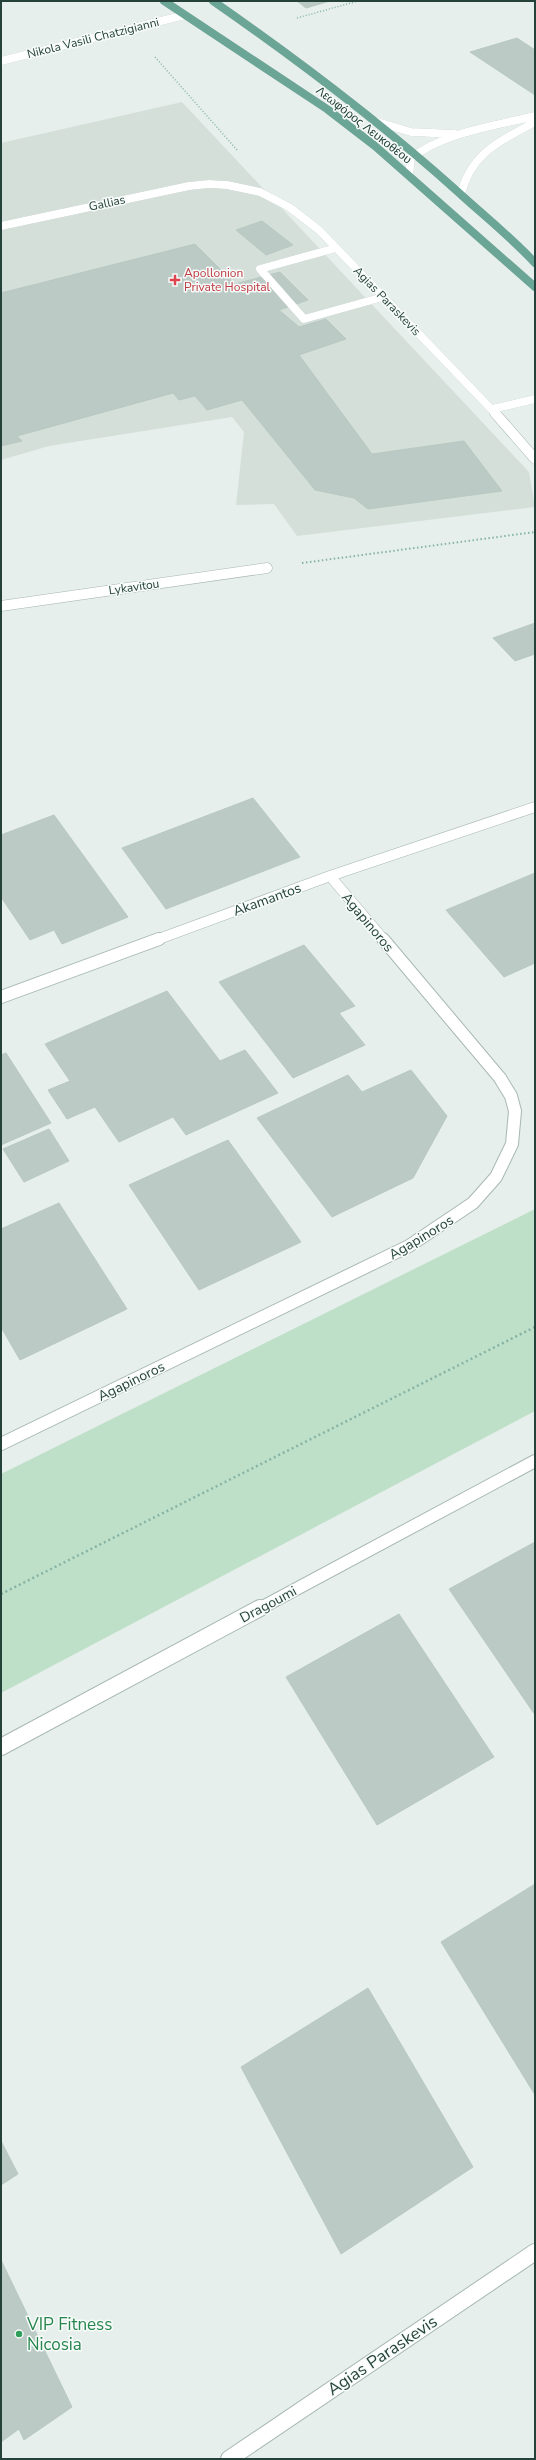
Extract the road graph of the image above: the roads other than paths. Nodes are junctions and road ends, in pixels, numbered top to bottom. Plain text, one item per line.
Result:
1 (164, 1) edge
2 (213, 1) edge
3 (185, 15) junction
4 (1, 61) edge
5 (535, 116) edge
6 (378, 122) junction
7 (535, 122) edge
8 (468, 133) junction
9 (416, 153) junction
10 (409, 176) junction
11 (214, 183) joint
12 (461, 194) junction
13 (1, 226) edge
14 (336, 248) junction
15 (535, 263) edge
16 (535, 287) edge
17 (383, 297) junction
18 (535, 399) edge
19 (492, 409) junction
20 (535, 459) edge
21 (267, 568) road end
22 (1, 606) edge
23 (535, 807) edge
24 (330, 876) junction
25 (1, 997) edge
26 (1, 1444) edge
27 (535, 1461) edge
28 (1, 1747) edge
29 (535, 2252) edge
30 (229, 2459) edge

1 - 3 main road, Λεωφόρος Λευκοθέου
2 - 6 main road, Λεωφόρος Λευκοθέου
3 - 4 street, Nikola Vasili Chatzigianni
3 - 10 main road, Λεωφόρος Λευκοθέου
5 - 8 street
6 - 8 street
6 - 9 main road, Λεωφόρος Λευκοθέου
7 - 12 street
8 - 9 street
9 - 10 street
9 - 12 main road, Λεωφόρος Λευκοθέου
10 - 16 main road, Λεωφόρος Λευκοθέου
11 - 13 street, Gallias
11 - 14 street, Agias Paraskevis
12 - 15 main road, Λεωφόρος Λευκοθέου
14 - 17 street, Agias Paraskevis
14 - 17 street
17 - 19 street, Agias Paraskevis
18 - 19 street
19 - 20 street, Agias Paraskevis
21 - 22 street, Lykavitou
23 - 24 street, Akamantos
24 - 25 street, Akamantos
24 - 26 street, Agapinoros
27 - 28 street, Dragoumi
29 - 30 street, Agias Paraskevis

